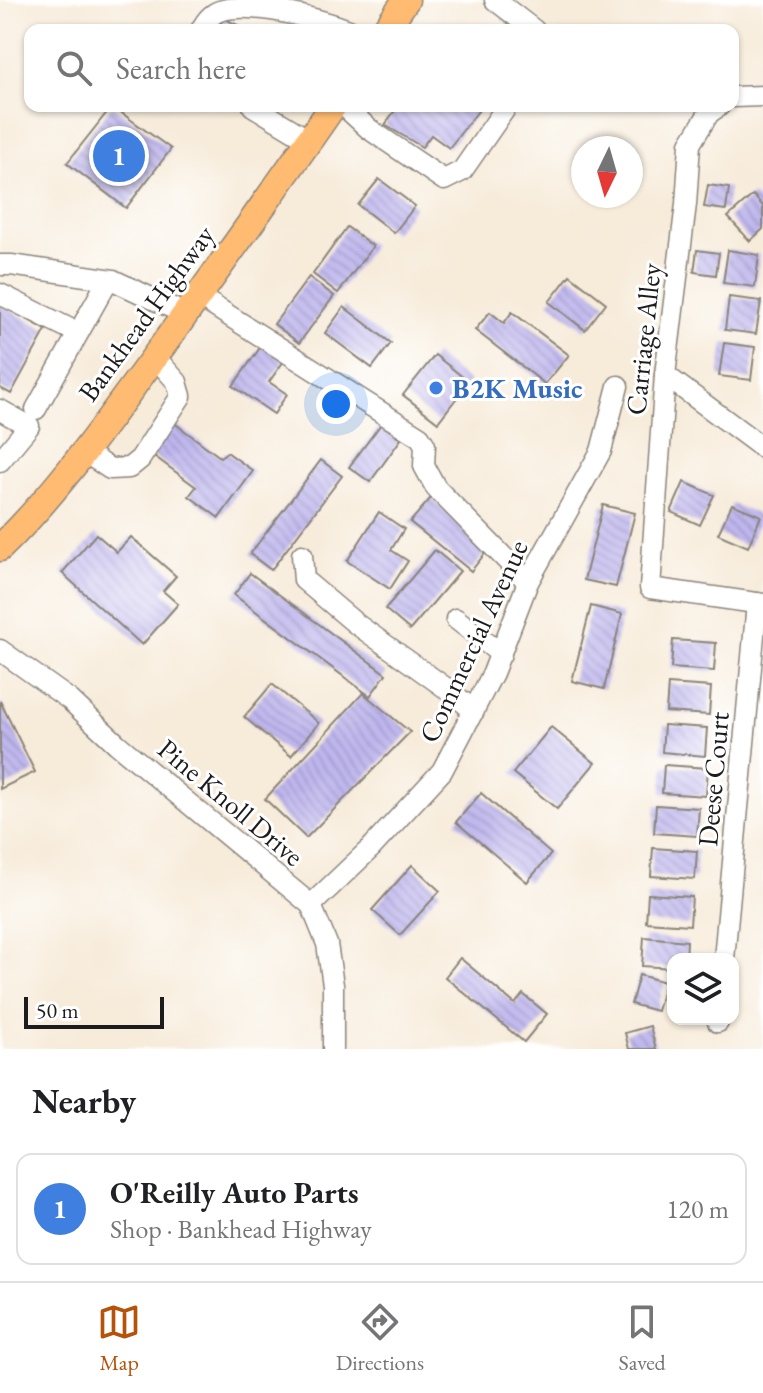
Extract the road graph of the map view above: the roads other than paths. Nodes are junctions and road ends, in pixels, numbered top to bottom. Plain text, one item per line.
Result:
1 (406, 0) edge
2 (495, 0) edge
3 (204, 24) edge
4 (334, 24) edge
5 (389, 24) edge
6 (526, 24) edge
7 (763, 96) edge
8 (739, 97) edge
9 (263, 112) edge
10 (329, 112) edge
11 (351, 112) edge
12 (503, 112) edge
13 (710, 112) edge
14 (309, 140) junction
15 (0, 265) edge
16 (108, 280) junction
17 (0, 294) edge
18 (192, 305) junction
19 (78, 333) junction
20 (154, 356) junction
21 (665, 375) junction
22 (618, 386) dead end
23 (36, 409) dead end
24 (0, 410) edge
25 (763, 448) edge
26 (83, 451) junction
27 (0, 461) edge
28 (4, 536) edge
29 (302, 555) dead end
30 (528, 582) junction
31 (760, 604) edge
32 (456, 619) dead end
33 (0, 650) edge
34 (501, 654) junction
35 (474, 711) junction
36 (311, 905) junction
37 (725, 953) edge
38 (333, 1049) edge

1 - 5 main road
2 - 6 street
3 - 4 street
7 - 8 street
9 - 14 street
10 - 14 main road, Bankhead Highway
11 - 12 street
13 - 21 street, Carriage Alley
14 - 18 main road, Bankhead Highway
15 - 16 street
16 - 18 street
16 - 19 street
17 - 19 street
18 - 20 main road, Bankhead Highway
18 - 30 street
19 - 23 street
20 - 26 main road, Bankhead Highway
20 - 26 street
21 - 25 street
21 - 31 street, Carriage Alley
22 - 30 street, Commercial Avenue
24 - 27 street
26 - 28 main road, Bankhead Highway
29 - 35 street
30 - 34 street, Commercial Avenue
31 - 37 street, Deese Court
32 - 34 street
33 - 36 street, Pine Knoll Drive
34 - 35 street, Commercial Avenue
35 - 36 street, Commercial Avenue
36 - 38 street, Pine Knoll Drive

